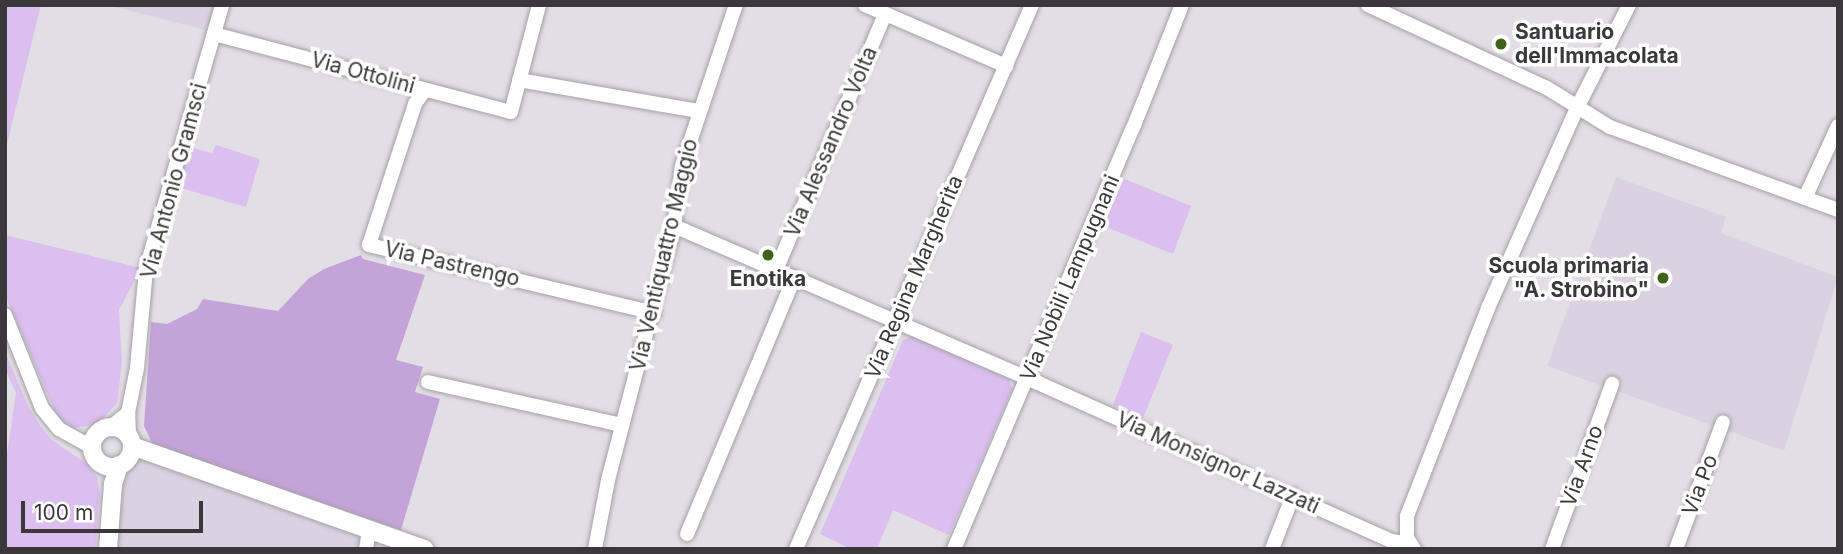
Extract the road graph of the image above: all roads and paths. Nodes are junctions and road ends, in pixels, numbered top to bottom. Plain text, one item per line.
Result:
1 (222, 5) edge
2 (539, 5) edge
3 (736, 5) edge
4 (865, 5) edge
5 (1032, 5) edge
6 (1182, 5) edge
7 (1368, 5) edge
8 (1629, 5) edge
9 (1397, 11) edge
10 (885, 14) junction
11 (215, 34) junction
12 (1006, 66) junction
13 (519, 80) junction
14 (425, 90) junction
15 (1578, 106) junction
16 (698, 111) junction
17 (1838, 126) edge
18 (1805, 198) junction
19 (1838, 210) edge
20 (674, 226) junction
21 (776, 270) junction
22 (794, 278) junction
23 (654, 313) junction
24 (5, 315) edge
25 (895, 321) junction
26 (1027, 378) junction
27 (428, 382) dead end
28 (1612, 384) dead end
29 (128, 413) junction
30 (1723, 422) dead end
31 (622, 425) junction
32 (112, 426) junction
33 (93, 442) junction
34 (127, 454) junction
35 (1293, 495) junction
36 (369, 530) junction
37 (687, 534) dead end
38 (1412, 547) edge
39 (108, 549) edge
40 (366, 549) edge
41 (424, 549) edge
42 (595, 549) edge
43 (796, 549) edge
44 (954, 549) edge
45 (1272, 549) edge
46 (1552, 549) edge
47 (1676, 549) edge

1 - 11 street, Via Antonio Gramsci
2 - 13 street
3 - 16 street, Via Ventiquattro Maggio
4 - 10 street
5 - 12 street, Via Regina Margherita
6 - 26 street, Via Nobili Lampugnani
7 - 9 street
8 - 15 street
9 - 15 street
10 - 12 street
10 - 21 street, Via Alessandro Volta
11 - 14 street, Via Ottolini
11 - 29 street, Via Antonio Gramsci
12 - 25 street, Via Regina Margherita
13 - 14 street, Via Ottolini
13 - 16 street
14 - 23 street, Via Pastrengo
15 - 18 street
15 - 38 street
16 - 20 street, Via Ventiquattro Maggio
17 - 18 street
18 - 19 street
20 - 21 street, Via Monsignor Lazzati
20 - 23 street, Via Ventiquattro Maggio
21 - 22 street, Via Monsignor Lazzati
22 - 25 street, Via Monsignor Lazzati
22 - 37 street
23 - 31 street, Via Ventiquattro Maggio
24 - 33 street
25 - 26 street, Via Monsignor Lazzati
25 - 43 street, Via Regina Margherita
26 - 35 street, Via Monsignor Lazzati
26 - 44 street, Via Nobili Lampugnani
27 - 31 street
28 - 46 street, Via Arno
29 - 32 street
29 - 34 street, Via Antonio Gramsci
30 - 47 street, Via Po
31 - 42 street, Via Ventiquattro Maggio
32 - 33 street
32 - 34 street
33 - 34 street, Via Antonio Gramsci
34 - 36 street
34 - 39 street, Via Antonio Gramsci
35 - 38 street, Via Monsignor Lazzati
35 - 45 street
36 - 40 street
36 - 41 street

